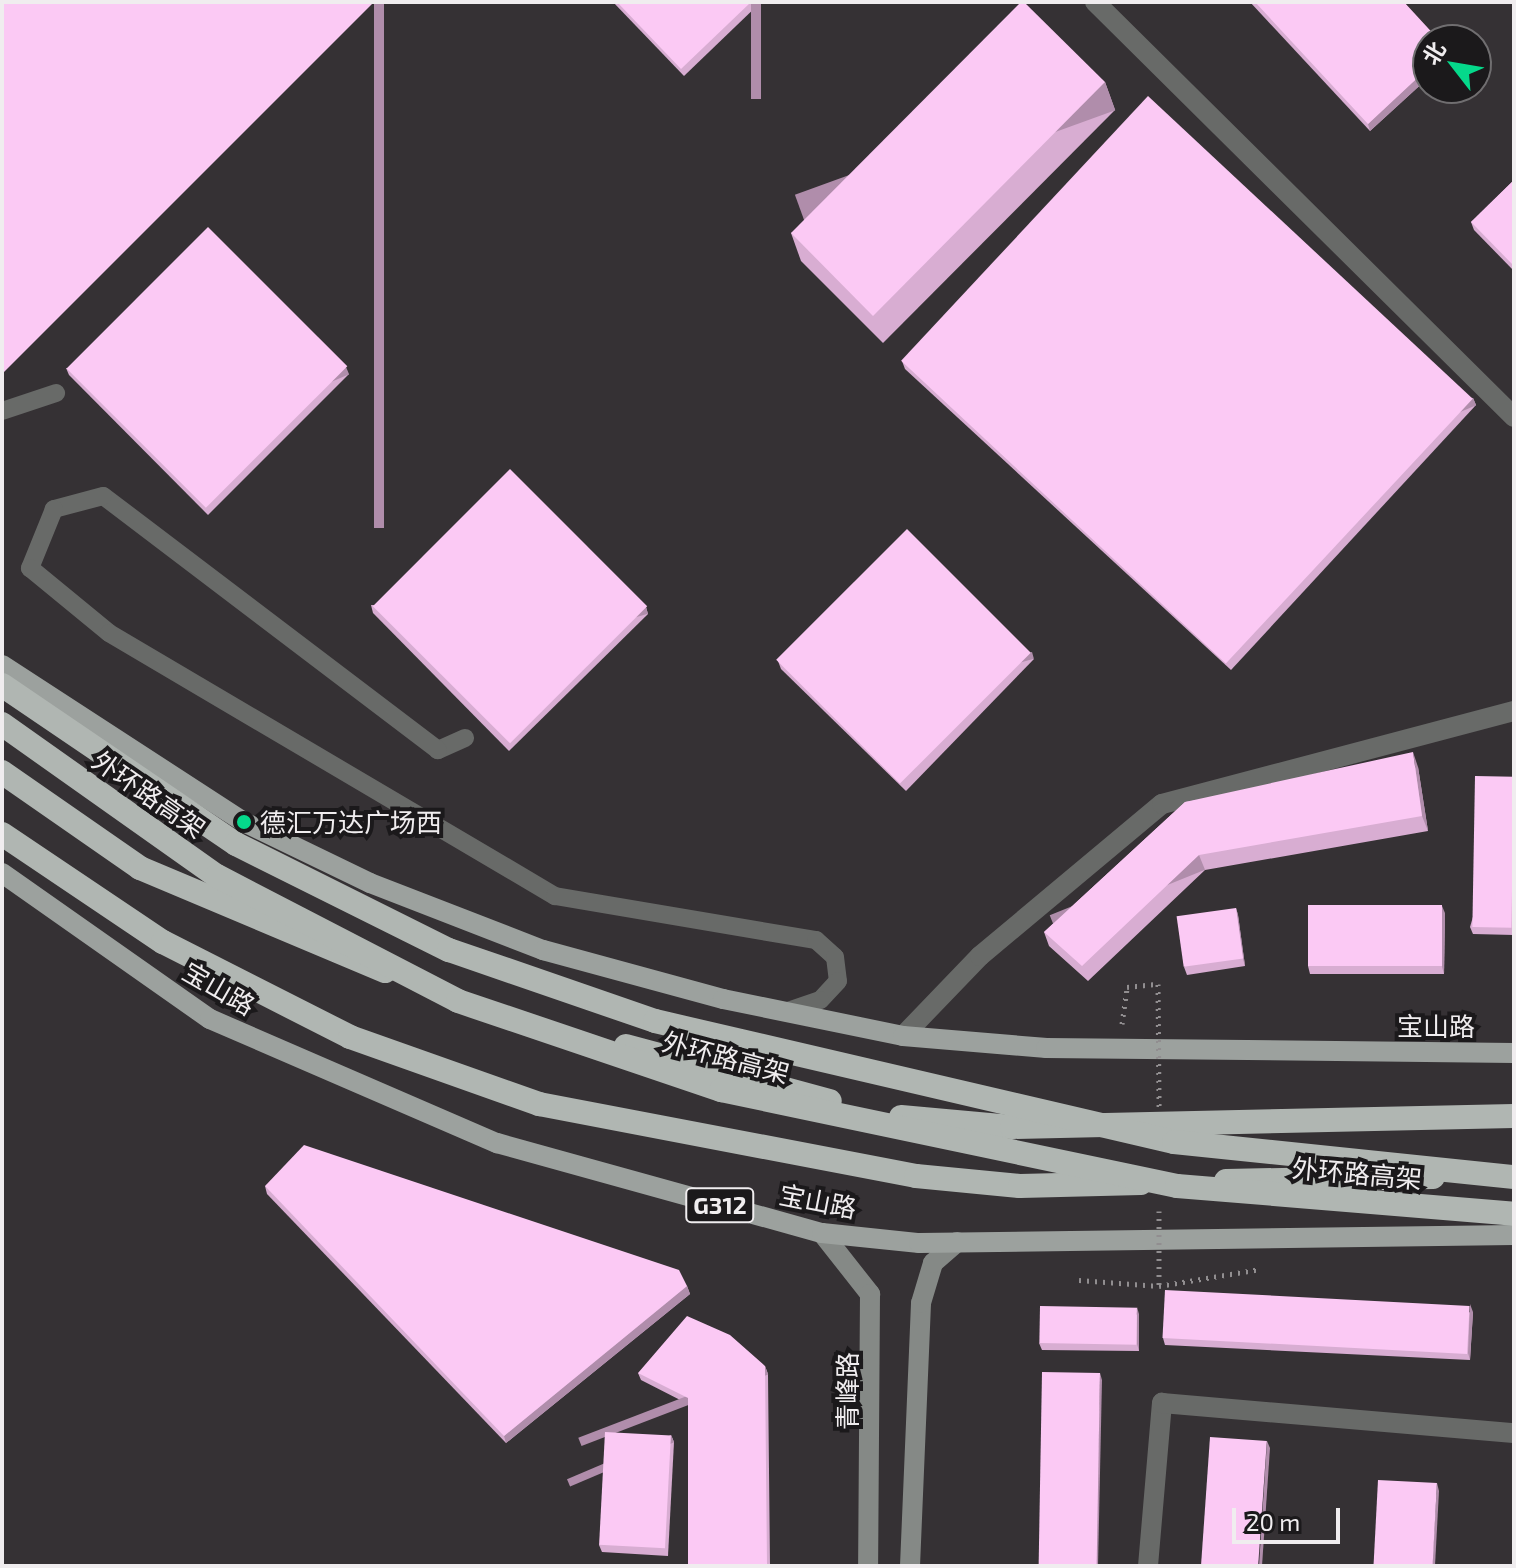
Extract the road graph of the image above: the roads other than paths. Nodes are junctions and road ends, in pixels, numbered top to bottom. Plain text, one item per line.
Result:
1 (1095, 2) edge
2 (56, 393) dead end
3 (2, 411) edge
4 (1514, 417) edge
5 (2, 665) edge
6 (2, 685) edge
7 (1514, 711) edge
8 (2, 724) edge
9 (465, 738) dead end
10 (2, 772) edge
11 (2, 834) edge
12 (2, 873) edge
13 (788, 1011) junction
14 (903, 1036) junction
15 (1514, 1053) edge
16 (1514, 1116) edge
17 (1514, 1176) edge
18 (1514, 1214) edge
19 (822, 1233) junction
20 (1514, 1235) edge
21 (957, 1242) junction
22 (1514, 1433) edge
23 (868, 1566) edge
24 (910, 1566) edge
25 (1148, 1566) edge

1 - 4 street
2 - 3 lane
5 - 13 main road, 宝山路
6 - 17 highway, 外环路高架, bridge
7 - 14 street
8 - 18 highway, 外环路高架, bridge
9 - 13 lane
10 - 16 highway
11 - 17 highway
12 - 19 main road, 宝山路 / G312
13 - 14 main road, 宝山路
14 - 15 main road, 宝山路
19 - 21 main road, 宝山路 / G312
19 - 23 main road, 青峰路
20 - 21 main road, 宝山路 / G312
21 - 24 main road
22 - 25 street

